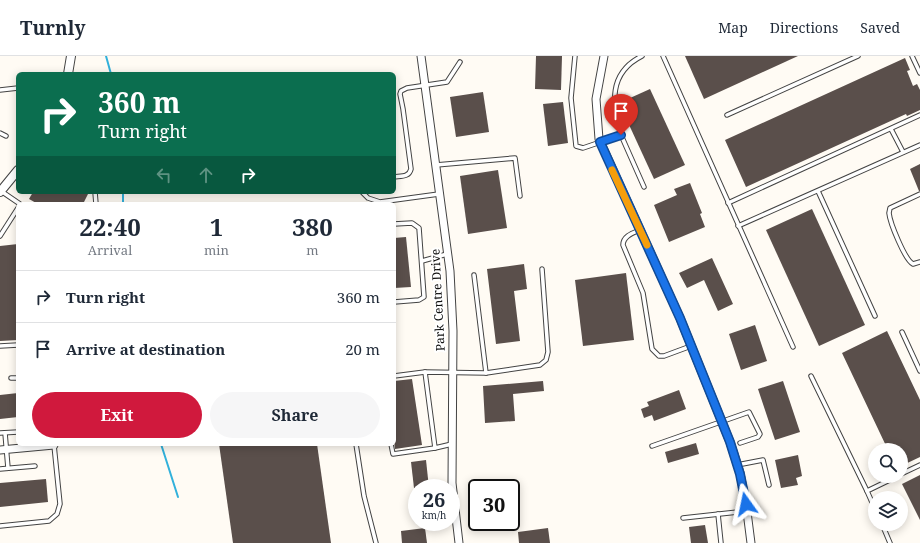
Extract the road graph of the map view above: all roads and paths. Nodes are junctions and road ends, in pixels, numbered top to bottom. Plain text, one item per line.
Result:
1 (71, 56) edge
2 (421, 56) edge
3 (575, 56) edge
4 (604, 56) edge
5 (642, 56) edge
6 (663, 56) edge
7 (858, 56) edge
8 (912, 56) edge
9 (460, 62) dead end
10 (68, 72) edge
11 (920, 72) edge
12 (425, 86) junction
13 (16, 88) edge
14 (0, 90) edge
15 (727, 115) dead end
16 (920, 115) edge
17 (891, 129) junction
18 (0, 133) edge
19 (621, 135) junction
20 (6, 136) dead end
21 (600, 142) junction
22 (920, 145) edge
23 (903, 152) junction
24 (436, 165) junction
25 (16, 172) edge
26 (396, 177) edge
27 (644, 187) dead end
28 (0, 191) edge
29 (818, 191) junction
30 (364, 194) edge
31 (439, 194) junction
32 (920, 194) edge
33 (520, 196) dead end
34 (17, 202) edge
35 (380, 202) edge
36 (380, 202) edge
37 (728, 203) junction
38 (16, 211) edge
39 (396, 224) edge
40 (738, 226) junction
41 (640, 230) junction
42 (0, 236) edge
43 (447, 254) junction
44 (422, 260) junction
45 (920, 262) edge
46 (542, 269) dead end
47 (474, 275) dead end
48 (396, 302) edge
49 (875, 316) dead end
50 (902, 332) dead end
51 (16, 344) edge
52 (0, 346) edge
53 (692, 346) junction
54 (793, 348) dead end
55 (425, 372) junction
56 (452, 372) junction
57 (920, 372) edge
58 (486, 373) junction
59 (396, 376) edge
60 (811, 376) dead end
61 (11, 378) dead end
62 (16, 378) edge
63 (722, 421) junction
64 (16, 432) edge
65 (5, 433) junction
66 (0, 434) edge
67 (740, 443) dead end
68 (452, 444) junction
69 (44, 446) edge
70 (54, 446) edge
71 (356, 446) edge
72 (391, 446) edge
73 (652, 446) dead end
74 (435, 448) junction
75 (3, 450) edge
76 (920, 465) edge
77 (35, 466) dead end
78 (737, 466) junction
79 (8, 468) junction
80 (0, 469) edge
81 (908, 471) edge
82 (884, 483) edge
83 (768, 484) dead end
84 (867, 491) joint
85 (747, 511) junction
86 (718, 514) junction
87 (683, 518) dead end
88 (0, 526) edge
89 (885, 531) edge
90 (376, 543) edge
91 (459, 543) edge
92 (722, 543) edge
93 (751, 543) edge
94 (890, 543) edge

1 - 10 street
2 - 12 street, Park Centre Drive
3 - 21 lane
4 - 21 street
5 - 19 lane
6 - 37 lane
7 - 15 lane
8 - 11 lane
9 - 12 lane
12 - 24 street, Park Centre Drive
12 - 26 lane
13 - 14 lane
16 - 17 lane
17 - 23 lane
17 - 37 lane
18 - 20 lane
19 - 21 lane
19 - 27 lane
21 - 41 street
22 - 23 lane
23 - 29 lane
24 - 31 street, Park Centre Drive
24 - 33 lane
25 - 28 street
28 - 34 lane
29 - 40 lane
29 - 49 lane
30 - 35 lane
31 - 36 lane
31 - 43 street, Park Centre Drive
32 - 45 lane
37 - 40 lane
38 - 42 lane
39 - 44 lane
40 - 54 lane
41 - 53 street
41 - 53 lane
43 - 44 lane
43 - 56 street, Park Centre Drive
44 - 48 lane
46 - 58 lane
47 - 58 lane
50 - 57 lane
51 - 52 lane
53 - 63 street
55 - 56 lane
55 - 59 lane
55 - 74 lane
56 - 58 lane
56 - 68 street, Park Centre Drive
60 - 84 lane
61 - 62 lane
63 - 67 lane
63 - 73 lane
63 - 78 street
64 - 65 lane
65 - 66 lane
65 - 75 lane
68 - 74 lane
68 - 91 street, Park Centre Drive
69 - 75 street
70 - 88 lane
71 - 90 lane
72 - 74 lane
75 - 79 lane
76 - 81 lane
77 - 79 lane
78 - 83 lane
78 - 85 street
79 - 80 lane
82 - 84 lane
85 - 86 lane
85 - 93 street
86 - 87 lane
86 - 92 lane
89 - 94 lane

